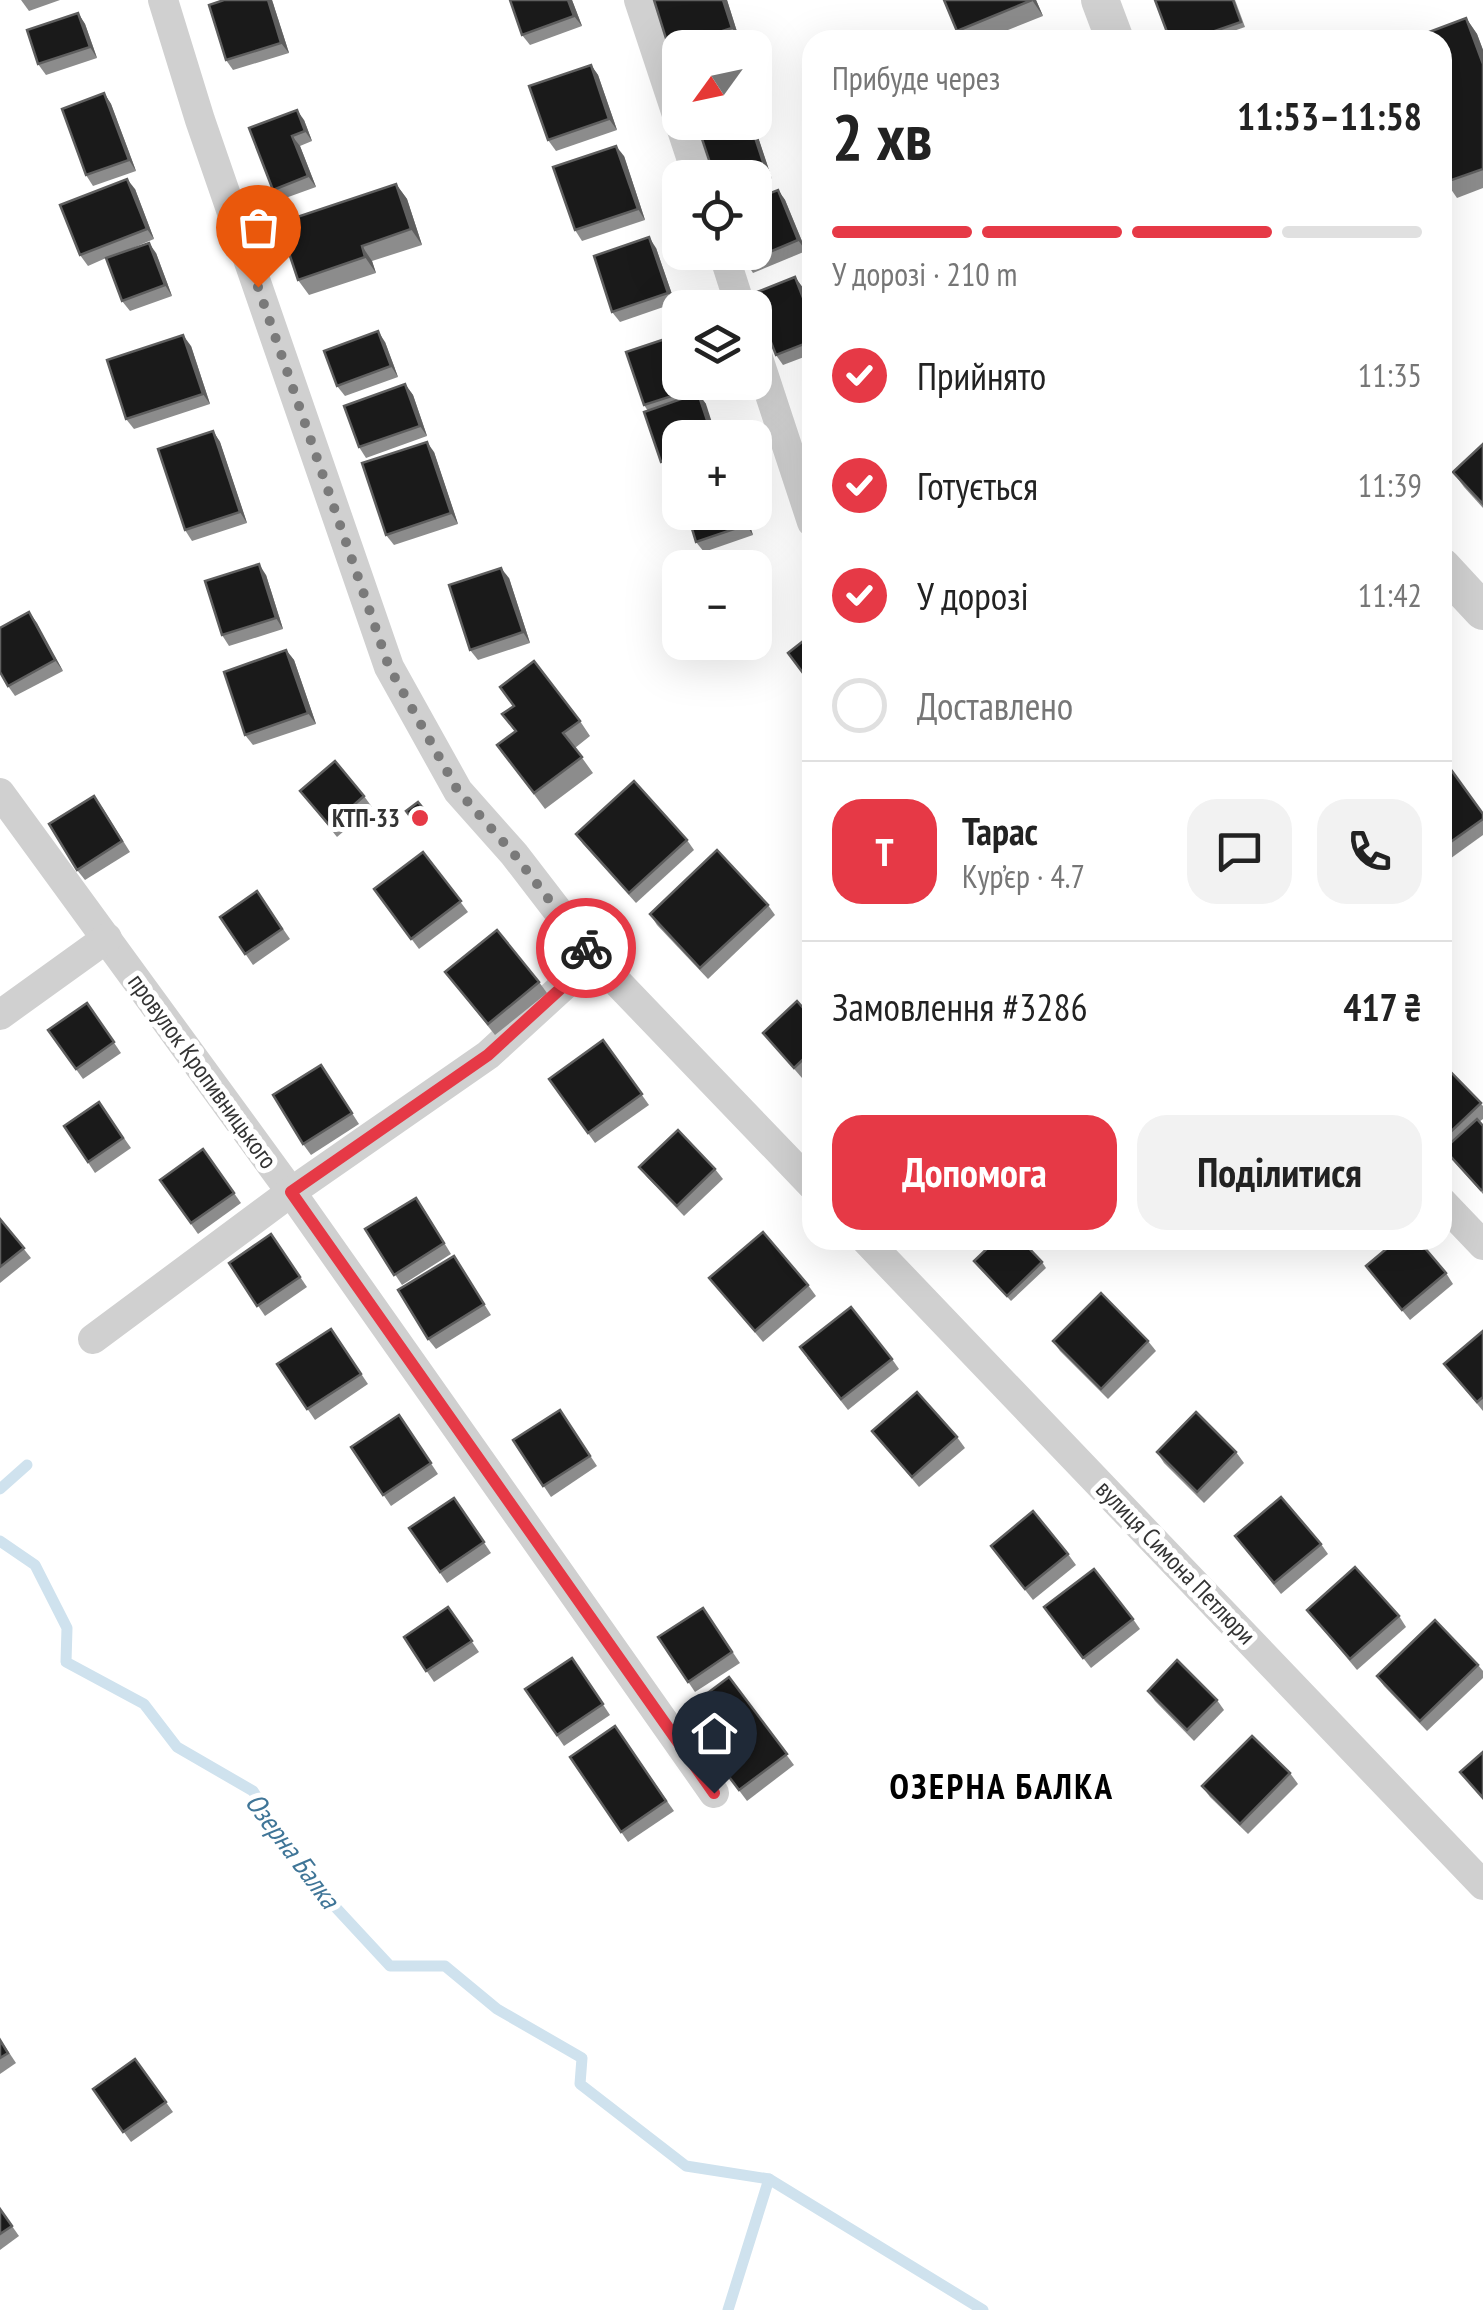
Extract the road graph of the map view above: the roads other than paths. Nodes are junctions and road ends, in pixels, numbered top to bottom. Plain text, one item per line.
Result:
1 (163, 0) edge
2 (639, 0) edge
3 (1100, 0) edge
4 (1111, 30) edge
5 (692, 160) edge
6 (772, 400) edge
7 (802, 492) edge
8 (1452, 578) edge
9 (1483, 611) edge
10 (0, 793) edge
11 (107, 938) junction
12 (594, 958) junction
13 (0, 1015) edge
14 (802, 1175) edge
15 (291, 1192) junction
16 (1452, 1212) edge
17 (1483, 1245) edge
18 (876, 1250) edge
19 (93, 1339) dead end
20 (714, 1793) dead end
21 (1483, 1886) edge

1 - 12 street
2 - 5 street
3 - 4 street
6 - 7 street
8 - 9 street
10 - 11 street, провулок Кропивницького
11 - 13 street
11 - 15 street, провулок Кропивницького
12 - 14 street
12 - 15 street
15 - 19 street
15 - 20 street, провулок Кропивницького
16 - 17 street
18 - 21 street, вулиця Симона Петлюри

